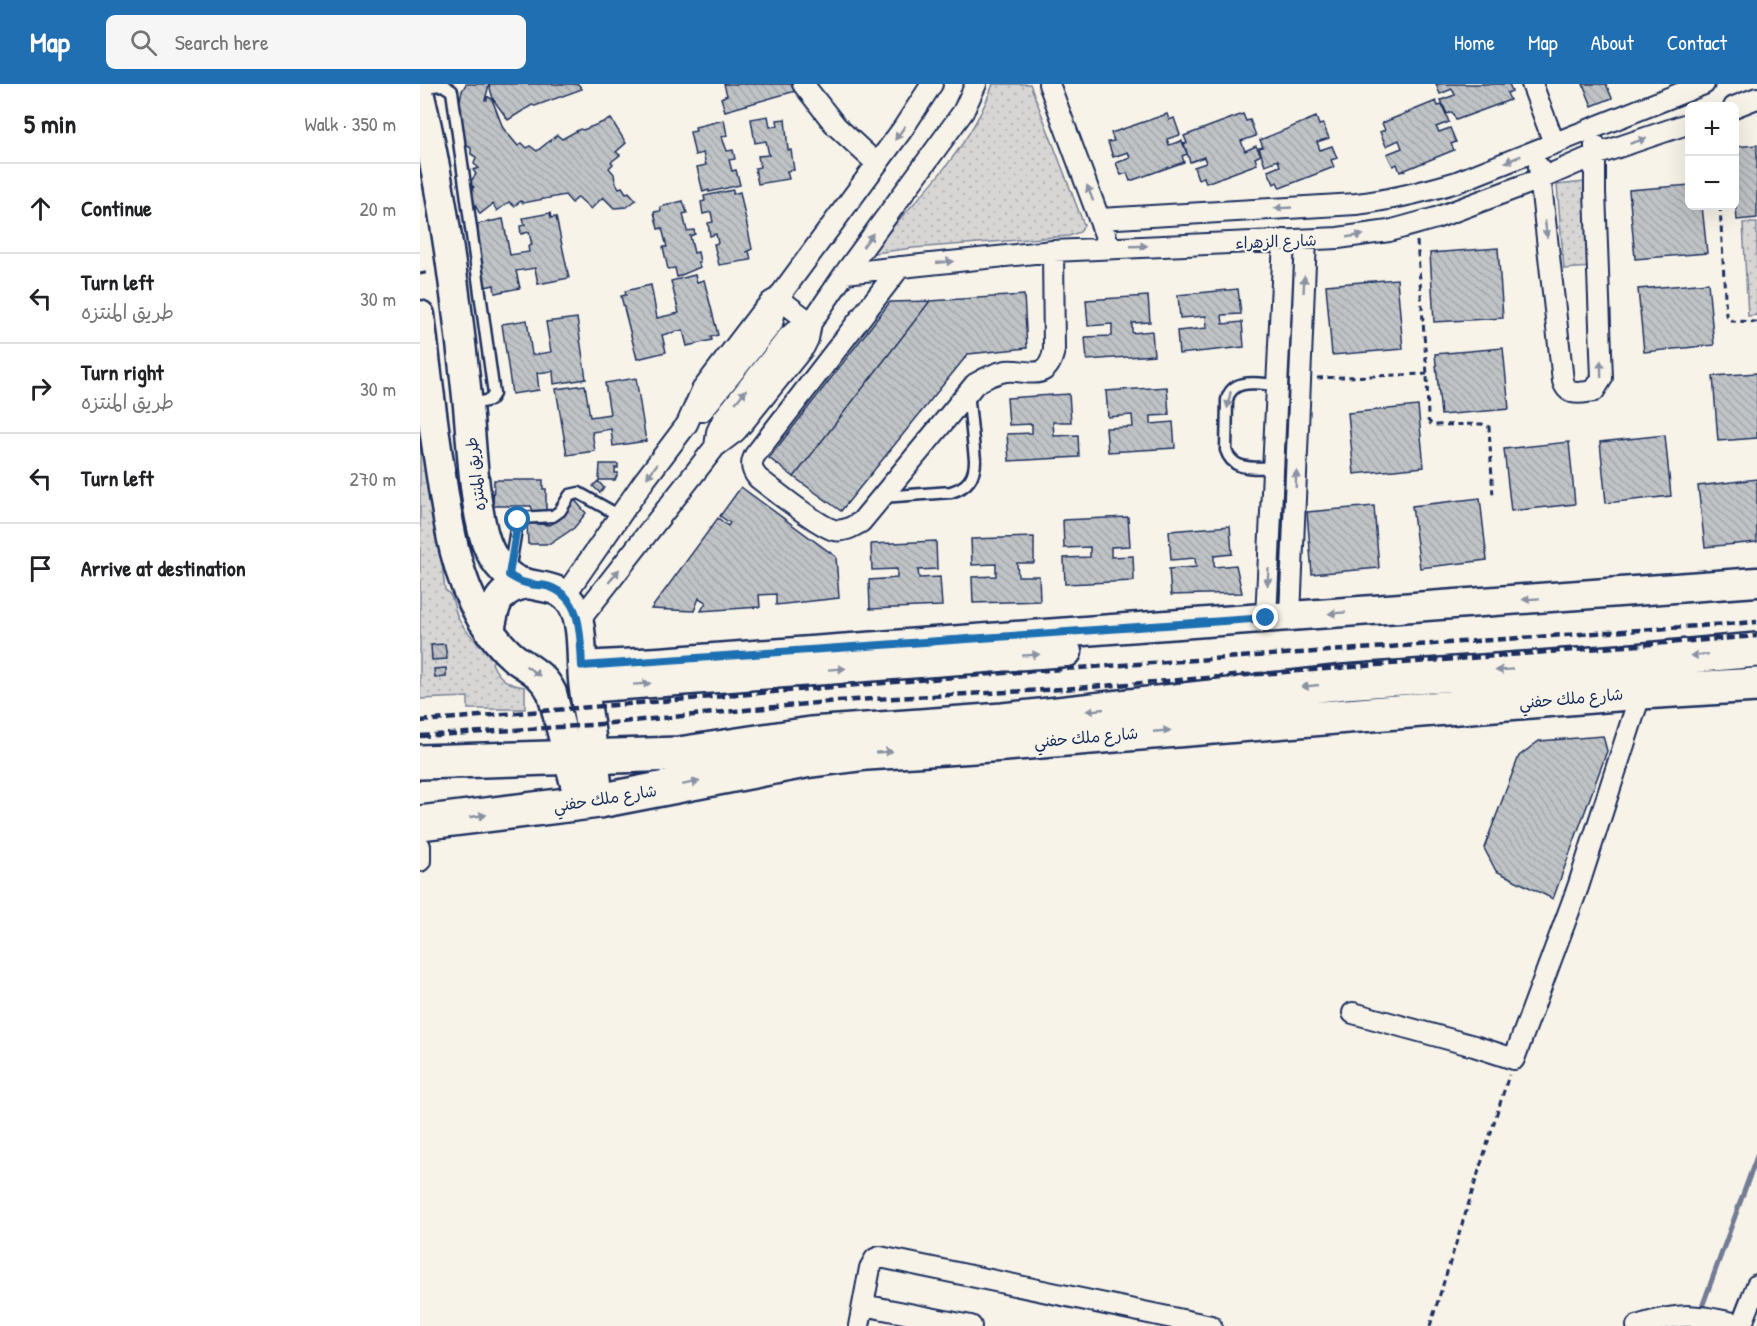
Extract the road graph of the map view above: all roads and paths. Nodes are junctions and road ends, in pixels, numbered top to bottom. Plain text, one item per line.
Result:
1 (803, 84) edge
2 (932, 84) edge
3 (976, 84) edge
4 (1049, 84) edge
5 (1532, 84) edge
6 (1704, 84) edge
7 (420, 87) edge
8 (420, 96) edge
9 (1757, 98) edge
10 (1739, 105) edge
11 (1685, 124) edge
12 (1595, 126) junction
13 (1546, 146) junction
14 (1595, 155) junction
15 (878, 164) junction
16 (1540, 179) junction
17 (1720, 210) edge
18 (1100, 219) junction
19 (1416, 224) junction
20 (1284, 240) junction
21 (1306, 240) junction
22 (1110, 248) junction
23 (1053, 251) junction
24 (900, 267) junction
25 (845, 273) junction
26 (778, 298) junction
27 (420, 315) edge
28 (1757, 322) edge
29 (811, 323) junction
30 (1427, 374) junction
31 (1300, 378) junction
32 (1277, 385) junction
33 (968, 392) junction
34 (468, 405) junction
35 (1273, 468) junction
36 (1493, 496) dead end
37 (882, 497) junction
38 (620, 516) junction
39 (487, 545) junction
40 (454, 555) junction
41 (518, 580) junction
42 (1757, 582) edge
43 (565, 595) junction
44 (1757, 601) edge
45 (1278, 617) junction
46 (578, 622) junction
47 (490, 632) junction
48 (1757, 650) edge
49 (583, 677) junction
50 (1757, 685) edge
51 (1641, 692) junction
52 (1004, 732) junction
53 (582, 757) junction
54 (420, 762) edge
55 (590, 803) junction
56 (420, 824) edge
57 (420, 846) edge
58 (420, 861) edge
59 (1353, 1013) dead end
60 (1514, 1059) junction
61 (1757, 1285) edge
62 (863, 1305) junction
63 (859, 1326) edge
64 (971, 1326) edge
65 (1211, 1326) edge
66 (1430, 1326) edge
67 (1637, 1326) edge
68 (1742, 1326) edge

1 - 15 street
2 -> 15 street
25 -> 3 street
18 -> 4 street
5 - 13 street
6 - 12 street, شارع الزهراء
7 - 34 lane
8 - 34 street, طريق المنتزه
9 - 10 street
14 -> 11 street, شارع الزهراء
12 - 13 street, شارع الزهراء
12 - 14 street
13 - 16 street
13 -> 18 street, شارع الزهراء
14 - 16 street, شارع الزهراء
16 -> 14 street
15 - 26 street
16 - 19 street, شارع الزهراء
17 - 28 path
18 - 22 street
21 -> 19 street, شارع الزهراء
19 - 30 path
20 - 21 street, شارع الزهراء
22 -> 20 street, شارع الزهراء
20 - 32 street
31 -> 21 street
22 - 23 street, شارع الزهراء
24 -> 23 street, شارع الزهراء
23 - 33 street
24 - 25 street, شارع الزهراء
24 - 37 street
25 - 29 street
26 - 29 street
26 -> 38 street
27 - 40 street, طريق المنتزه
46 -> 29 street
30 - 31 path
30 - 36 path
45 -> 31 street
32 - 35 street
32 -> 35 lane
33 - 37 street
33 - 37 lane
34 - 39 street, طريق المنتزه
35 -> 45 street
38 - 41 lane
38 - 43 street
39 - 40 street
39 - 41 street, طريق المنتزه
40 - 47 street, طريق المنتزه
41 - 43 street
41 - 47 street
42 -> 45 street
43 - 46 street, طريق المنتزه
49 -> 44 street
45 - 49 street
46 - 49 street, طريق المنتزه
47 -> 53 street, طريق المنتزه
48 -> 52 highway, شارع ملك حفني
49 - 53 street, طريق المنتزه
50 - 51 highway, شارع ملك حفني
52 -> 51 highway, شارع ملك حفني
51 - 60 street
52 - 53 highway, شارع ملك حفني
55 -> 52 highway, شارع ملك حفني
53 - 54 highway, شارع ملك حفني
53 - 55 street, طريق المنتزه
56 -> 55 highway, شارع ملك حفني
57 - 58 street
59 - 60 street
60 - 66 path
61 - 68 street
62 - 63 street
62 - 64 street
62 - 65 street
67 - 68 street

